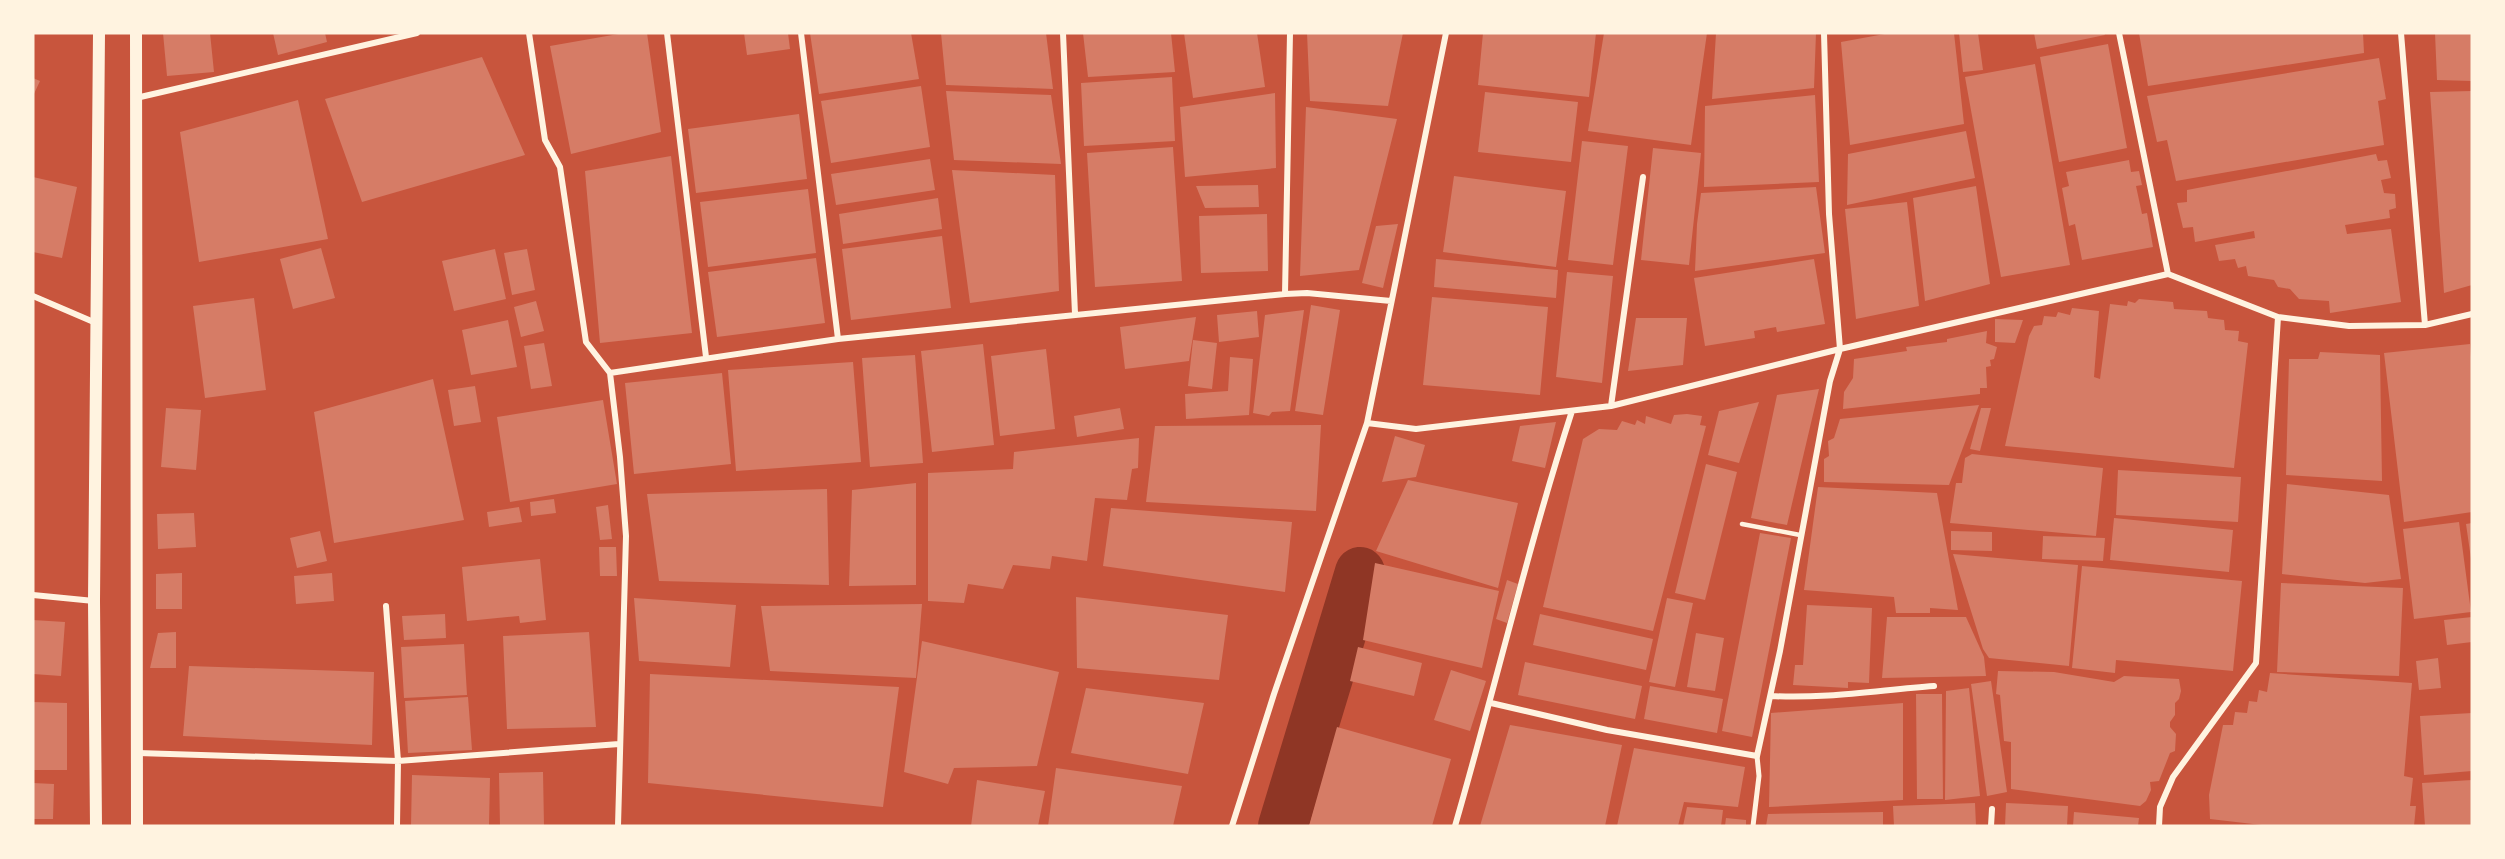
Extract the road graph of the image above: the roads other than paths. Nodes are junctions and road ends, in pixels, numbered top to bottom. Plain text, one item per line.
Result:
1 (99, 33) edge
2 (136, 33) edge
3 (417, 33) edge
4 (529, 33) edge
5 (666, 33) edge
6 (801, 33) edge
7 (1063, 33) edge
8 (1290, 33) edge
9 (1446, 33) edge
10 (1824, 33) edge
11 (2119, 33) edge
12 (2401, 33) edge
13 (136, 98) junction
14 (1643, 177) dead end
15 (2168, 274) junction
16 (1285, 294) junction
17 (33, 296) edge
18 (1391, 301) junction
19 (1075, 314) junction
20 (2472, 314) edge
21 (2278, 317) junction
22 (96, 324) junction
23 (2425, 325) junction
24 (838, 339) junction
25 (1840, 349) junction
26 (706, 357) junction
27 (610, 373) junction
28 (1611, 406) junction
29 (1572, 411) junction
30 (1367, 423) junction
31 (1742, 524) dead end
32 (1800, 535) junction
33 (33, 595) edge
34 (93, 601) junction
35 (386, 606) dead end
36 (1934, 686) dead end
37 (1771, 696) junction
38 (1491, 703) junction
39 (619, 744) junction
40 (138, 753) junction
41 (1757, 756) junction
42 (398, 761) junction
43 (1992, 809) dead end
44 (96, 826) edge
45 (137, 826) edge
46 (397, 826) edge
47 (618, 826) edge
48 (1232, 826) edge
49 (1455, 826) edge
50 (1753, 826) edge
51 (1991, 826) edge
52 (2159, 826) edge

1 - 22 main road
2 - 13 main road
3 - 13 street
4 - 27 street
5 - 26 street
6 - 24 street
7 - 19 street
8 - 16 street
9 - 18 street
10 - 25 street
11 - 15 street
12 - 23 street
13 - 40 main road
14 - 28 street
15 - 21 street
15 - 25 street
16 - 18 street
16 - 19 street
17 - 22 street
18 - 30 street
19 - 24 street
20 - 23 street
21 - 23 street
21 - 52 street
22 - 34 main road
24 - 26 street
25 - 28 street
25 - 32 street
26 - 27 street
27 - 39 street
28 - 29 street
29 - 30 street
29 - 38 street
30 - 48 street
31 - 32 lane
32 - 37 street
33 - 34 street
34 - 44 main road
35 - 42 street
36 - 37 street
37 - 41 street
38 - 41 street
38 - 49 street
39 - 42 street
39 - 47 street
40 - 42 street
40 - 45 main road
41 - 50 street
42 - 46 street
43 - 51 street

